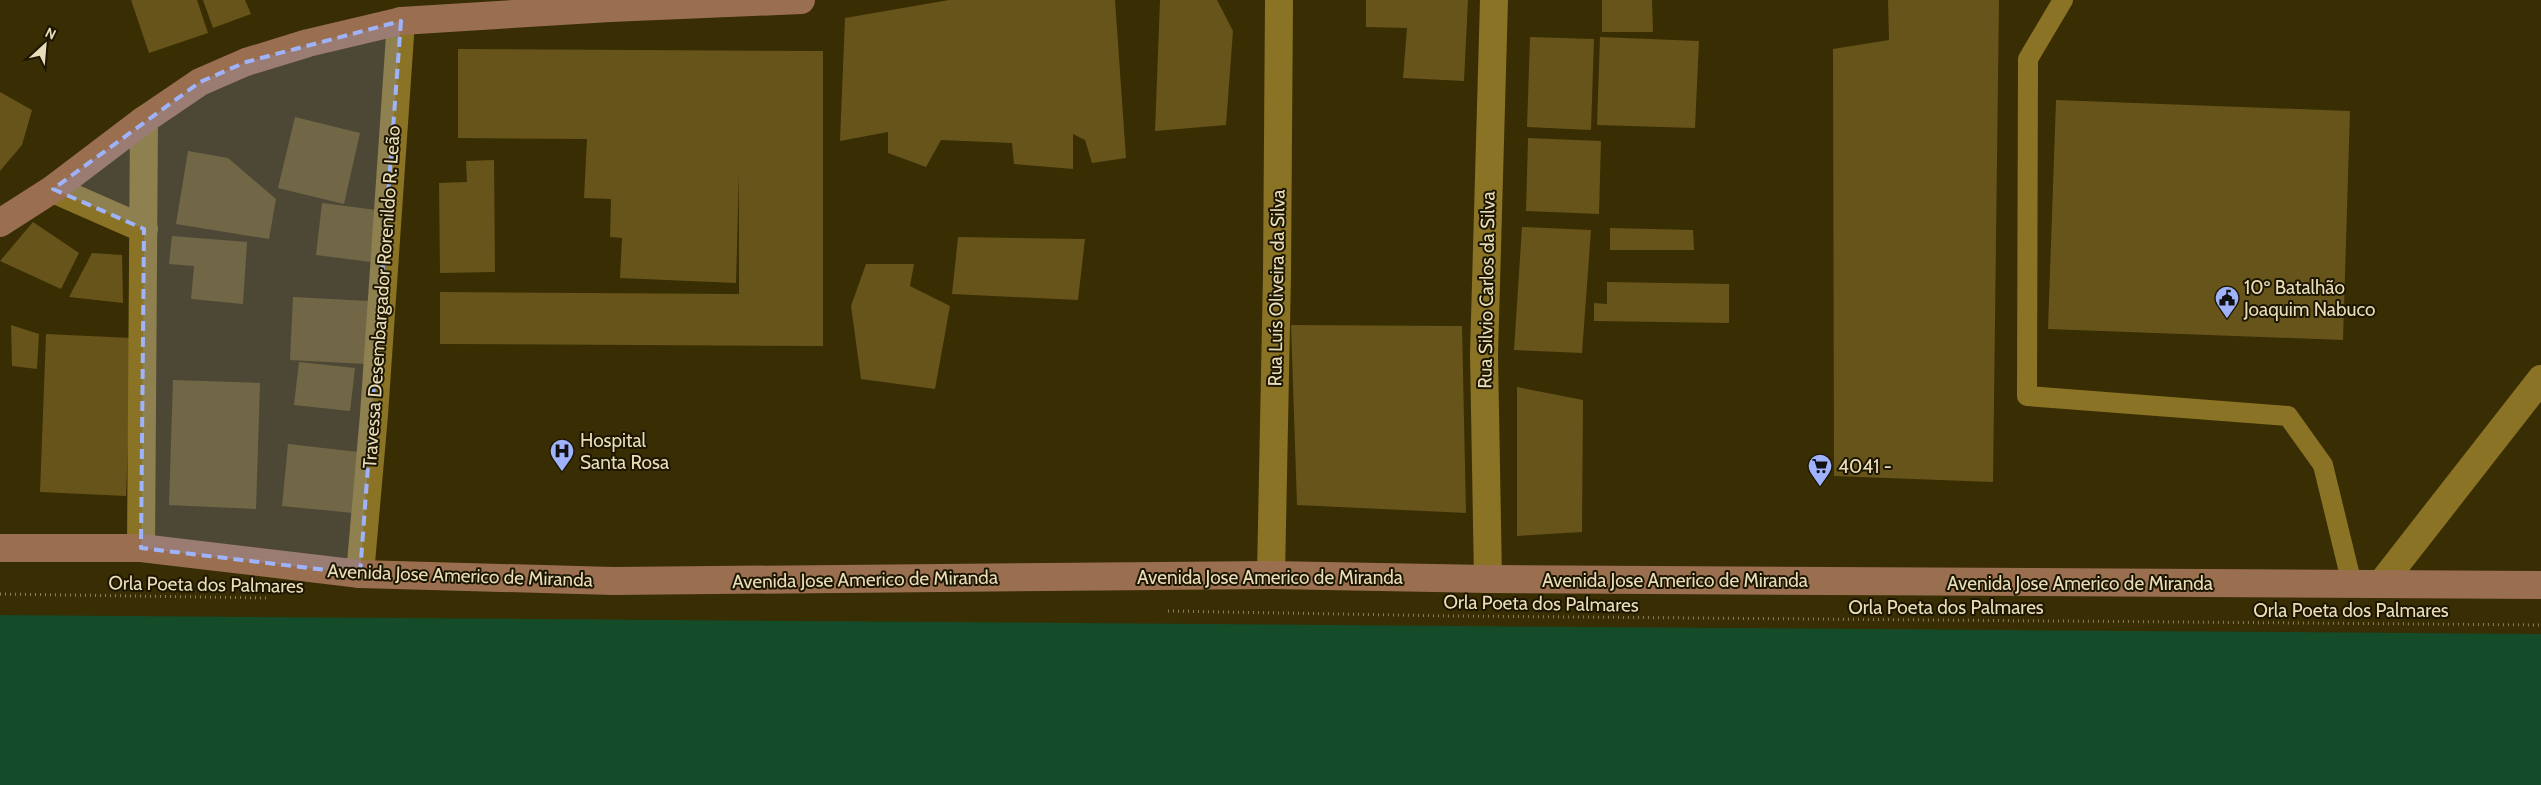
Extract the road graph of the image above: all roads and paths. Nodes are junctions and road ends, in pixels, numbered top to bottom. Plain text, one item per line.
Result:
1 (802, 0) edge
2 (1279, 0) edge
3 (1494, 0) edge
4 (2063, 0) edge
5 (516, 8) edge
6 (401, 21) junction
7 (144, 120) junction
8 (53, 190) junction
9 (0, 223) edge
10 (144, 229) junction
11 (2541, 379) edge
12 (0, 548) edge
13 (141, 548) junction
14 (360, 574) junction
15 (1271, 575) junction
16 (1488, 579) junction
17 (2352, 584) junction
18 (2381, 584) junction
19 (2541, 585) edge
20 (0, 594) edge
21 (277, 598) dead end
22 (1161, 611) dead end
23 (2541, 625) edge

1 - 5 main road
2 - 15 street, Rua Luís Oliveira da Silva
3 - 16 street, Rua Silvio Carlos da Silva
4 - 17 lane
5 - 6 main road
6 - 7 main road
6 - 14 street, Travessa Desembargador Rorenildo R. Leão
7 - 8 main road
7 - 10 street
8 - 9 main road
8 - 10 street
10 - 13 street
11 - 18 street
12 - 13 main road, Avenida Jose Americo de Miranda
13 - 14 main road, Avenida Jose Americo de Miranda
14 - 15 main road, Avenida Jose Americo de Miranda
15 - 16 main road, Avenida Jose Americo de Miranda
16 - 17 main road, Avenida Jose Americo de Miranda
17 - 18 main road, Avenida Jose Americo de Miranda
18 - 19 main road, Avenida Jose Americo de Miranda
20 - 21 path, Orla Poeta dos Palmares
22 - 23 path, Orla Poeta dos Palmares

